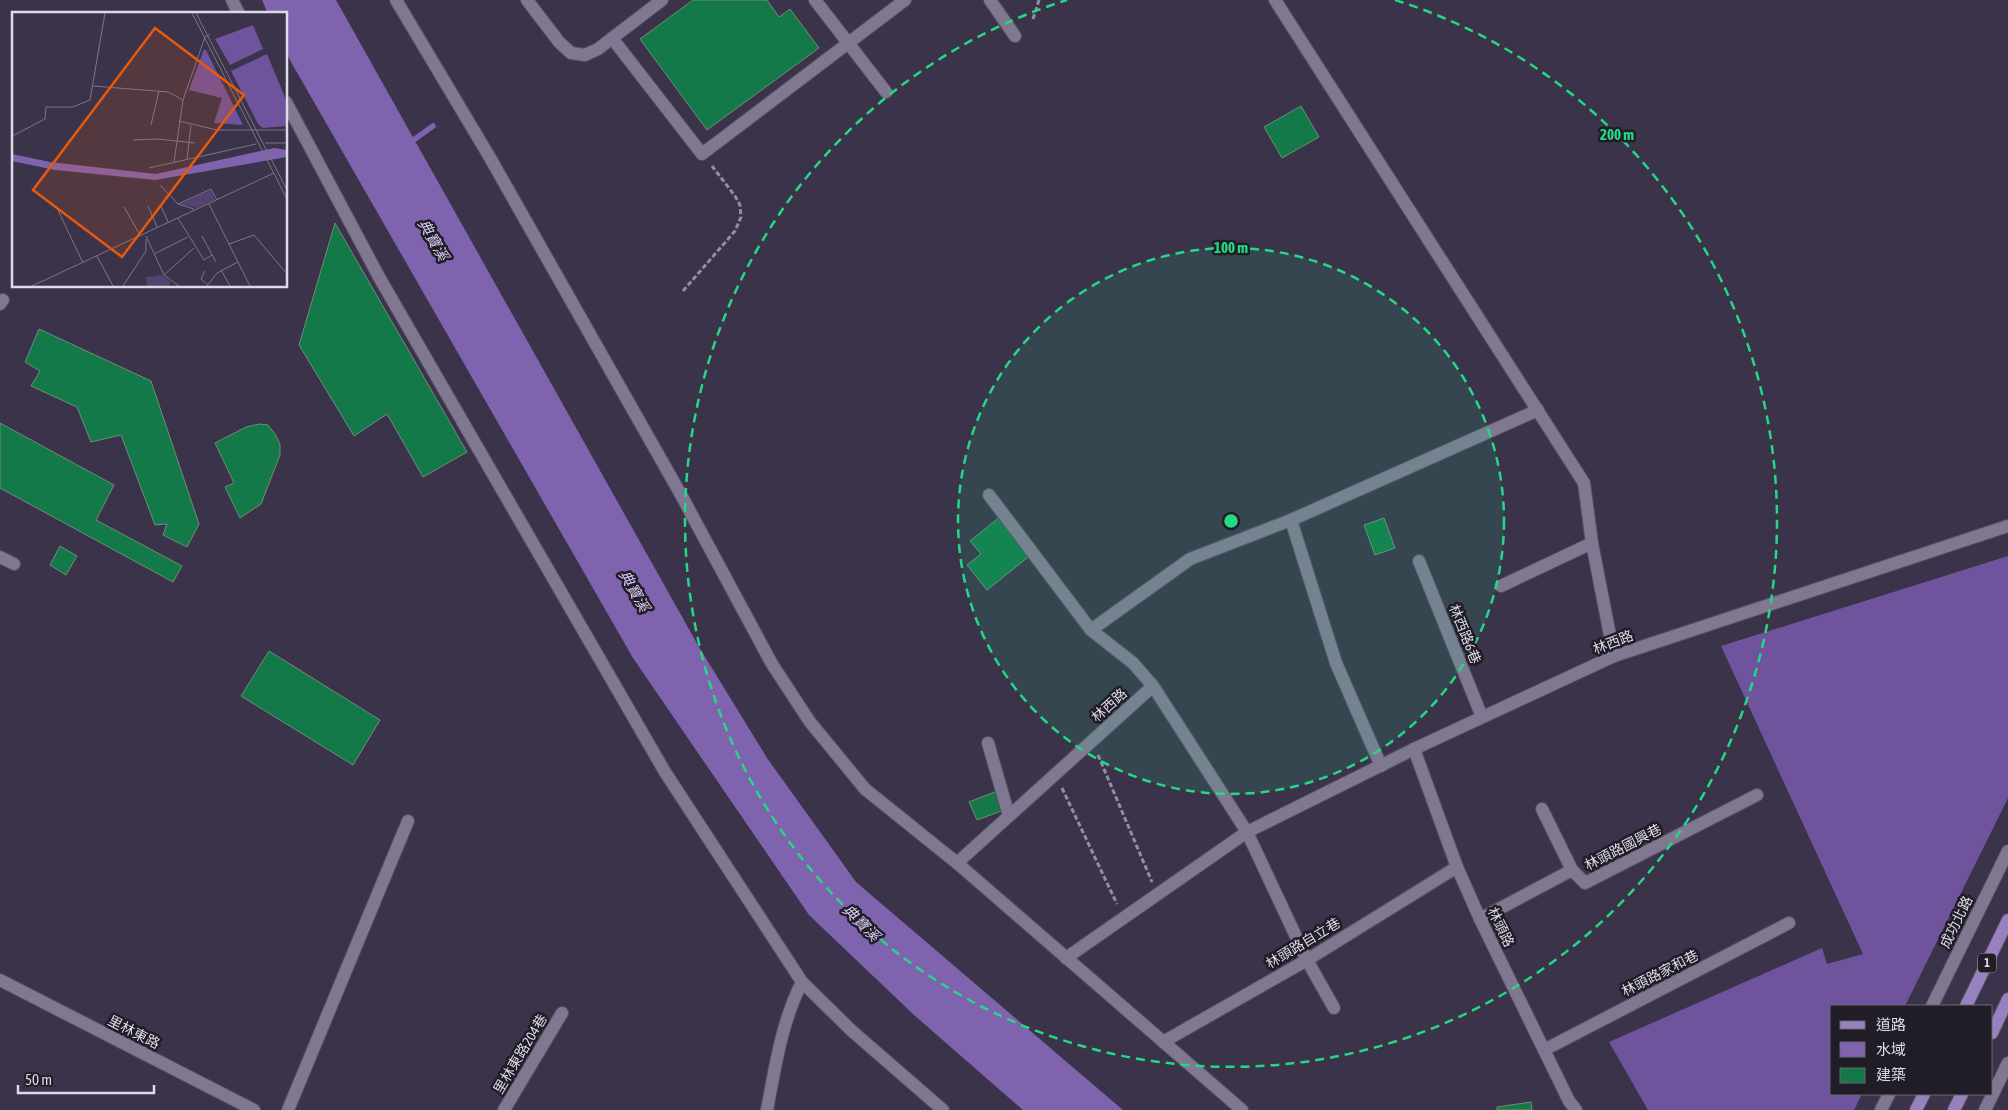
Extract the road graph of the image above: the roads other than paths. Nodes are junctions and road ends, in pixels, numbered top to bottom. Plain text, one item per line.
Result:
1 (232, 0) edge
2 (396, 0) edge
3 (527, 0) edge
4 (662, 0) edge
5 (816, 0) edge
6 (905, 0) edge
7 (990, 0) edge
8 (1275, 0) edge
9 (238, 12) edge
10 (1015, 36) dead end
11 (612, 38) junction
12 (848, 42) junction
13 (886, 92) dead end
14 (288, 106) edge
15 (1538, 410) junction
16 (989, 495) dead end
17 (1291, 520) junction
18 (2008, 526) edge
19 (1592, 542) junction
20 (0, 557) edge
21 (1419, 561) dead end
22 (14, 564) dead end
23 (1501, 586) dead end
24 (1091, 630) junction
25 (1614, 656) junction
26 (1153, 686) junction
27 (1482, 717) junction
28 (988, 743) dead end
29 (1414, 750) junction
30 (1381, 766) junction
31 (1757, 795) dead end
32 (1542, 809) dead end
33 (1009, 816) junction
34 (408, 821) dead end
35 (1246, 832) junction
36 (2008, 851) edge
37 (957, 862) junction
38 (1457, 867) junction
39 (1572, 870) junction
40 (1480, 919) junction
41 (2008, 920) edge
42 (1789, 924) dead end
43 (1066, 958) junction
44 (1307, 960) junction
45 (0, 980) edge
46 (802, 982) junction
47 (2008, 1000) edge
48 (1932, 1005) edge
49 (1966, 1005) edge
50 (1334, 1008) dead end
51 (562, 1013) dead end
52 (1993, 1030) edge
53 (1163, 1042) junction
54 (1544, 1050) junction
55 (2008, 1062) edge
56 (1993, 1093) edge
57 (1888, 1095) edge
58 (1924, 1095) edge
59 (1962, 1095) edge
60 (1992, 1095) edge
61 (254, 1110) edge
62 (288, 1110) edge
63 (504, 1110) edge
64 (767, 1110) edge
65 (943, 1110) edge
66 (1242, 1110) edge
67 (1576, 1110) edge
68 (1881, 1110) edge
69 (1916, 1110) edge
70 (1954, 1110) edge
71 (1985, 1110) edge

1 - 9 street
2 - 37 street
3 - 11 street
4 - 11 street
5 - 12 street
6 - 12 street
7 - 10 street
8 - 15 street
11 - 12 street
12 - 13 street
14 - 46 street
15 - 17 street
15 - 19 street
16 - 24 street
17 - 24 street
17 - 30 street
18 - 25 street, 林西路
19 - 23 street
19 - 25 street
20 - 22 street
21 - 27 street, 林西路6巷
24 - 26 street
25 - 27 street, 林西路
26 - 33 street, 林西路
26 - 35 street
27 - 29 street, 林西路
28 - 33 street
29 - 30 street, 林西路
29 - 38 street, 林頭路
30 - 35 street, 林西路
31 - 39 street, 林頭路國興巷
32 - 39 street
33 - 37 street, 林西路
34 - 62 street
35 - 43 street, 林西路
35 - 44 street
36 - 48 street, 成功北路
37 - 43 street
38 - 40 street, 林頭路
38 - 44 street, 林頭路自立巷
39 - 40 street, 林頭路國興巷
40 - 54 street, 林頭路
41 - 49 main road, 1
42 - 54 street, 林頭路家和巷
43 - 53 street
44 - 50 street
44 - 53 street, 林頭路自立巷
45 - 61 street, 里林東路
46 - 64 street
46 - 65 street
47 - 52 main road
51 - 63 street, 里林東路204巷
53 - 66 street
54 - 67 street, 林頭路
55 - 56 street
57 - 68 street
58 - 69 main road
59 - 70 main road
60 - 71 street

